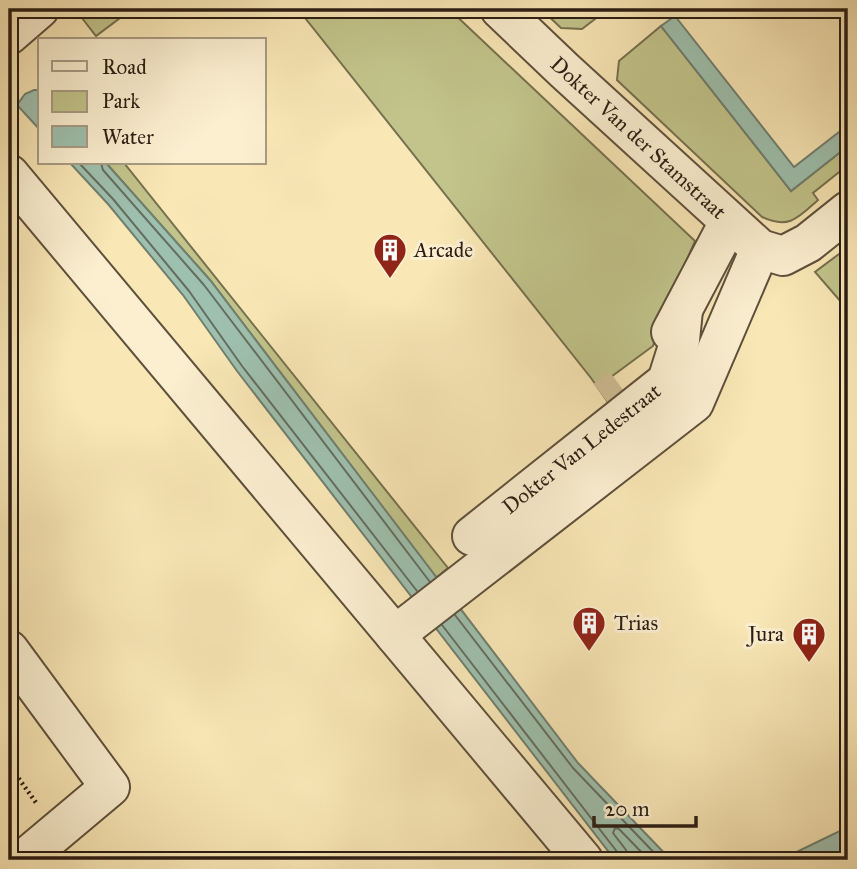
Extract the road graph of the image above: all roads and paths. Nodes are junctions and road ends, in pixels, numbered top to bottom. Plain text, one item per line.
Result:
1 (39, 9) edge
2 (500, 9) edge
3 (9, 35) edge
4 (9, 174) edge
5 (848, 211) edge
6 (729, 222) junction
7 (771, 253) junction
8 (683, 310) junction
9 (605, 399) tunnel mouth
10 (472, 536) dead end
11 (395, 635) junction
12 (9, 650) edge
13 (9, 765) edge
14 (57, 832) junction
15 (681, 852) dead end
16 (23, 860) edge
17 (583, 860) edge
18 (669, 860) edge

1 - 3 street
2 - 6 street, Dokter Van der Stamstraat
4 - 11 street
5 - 7 street
6 - 7 street, Dokter Van der Stamstraat
6 - 8 street
7 - 11 street
8 - 9 street
8 - 10 street, Dokter Van Ledestraat
11 - 17 street
12 - 14 street
13 - 14 path
14 - 16 street
15 - 18 path

